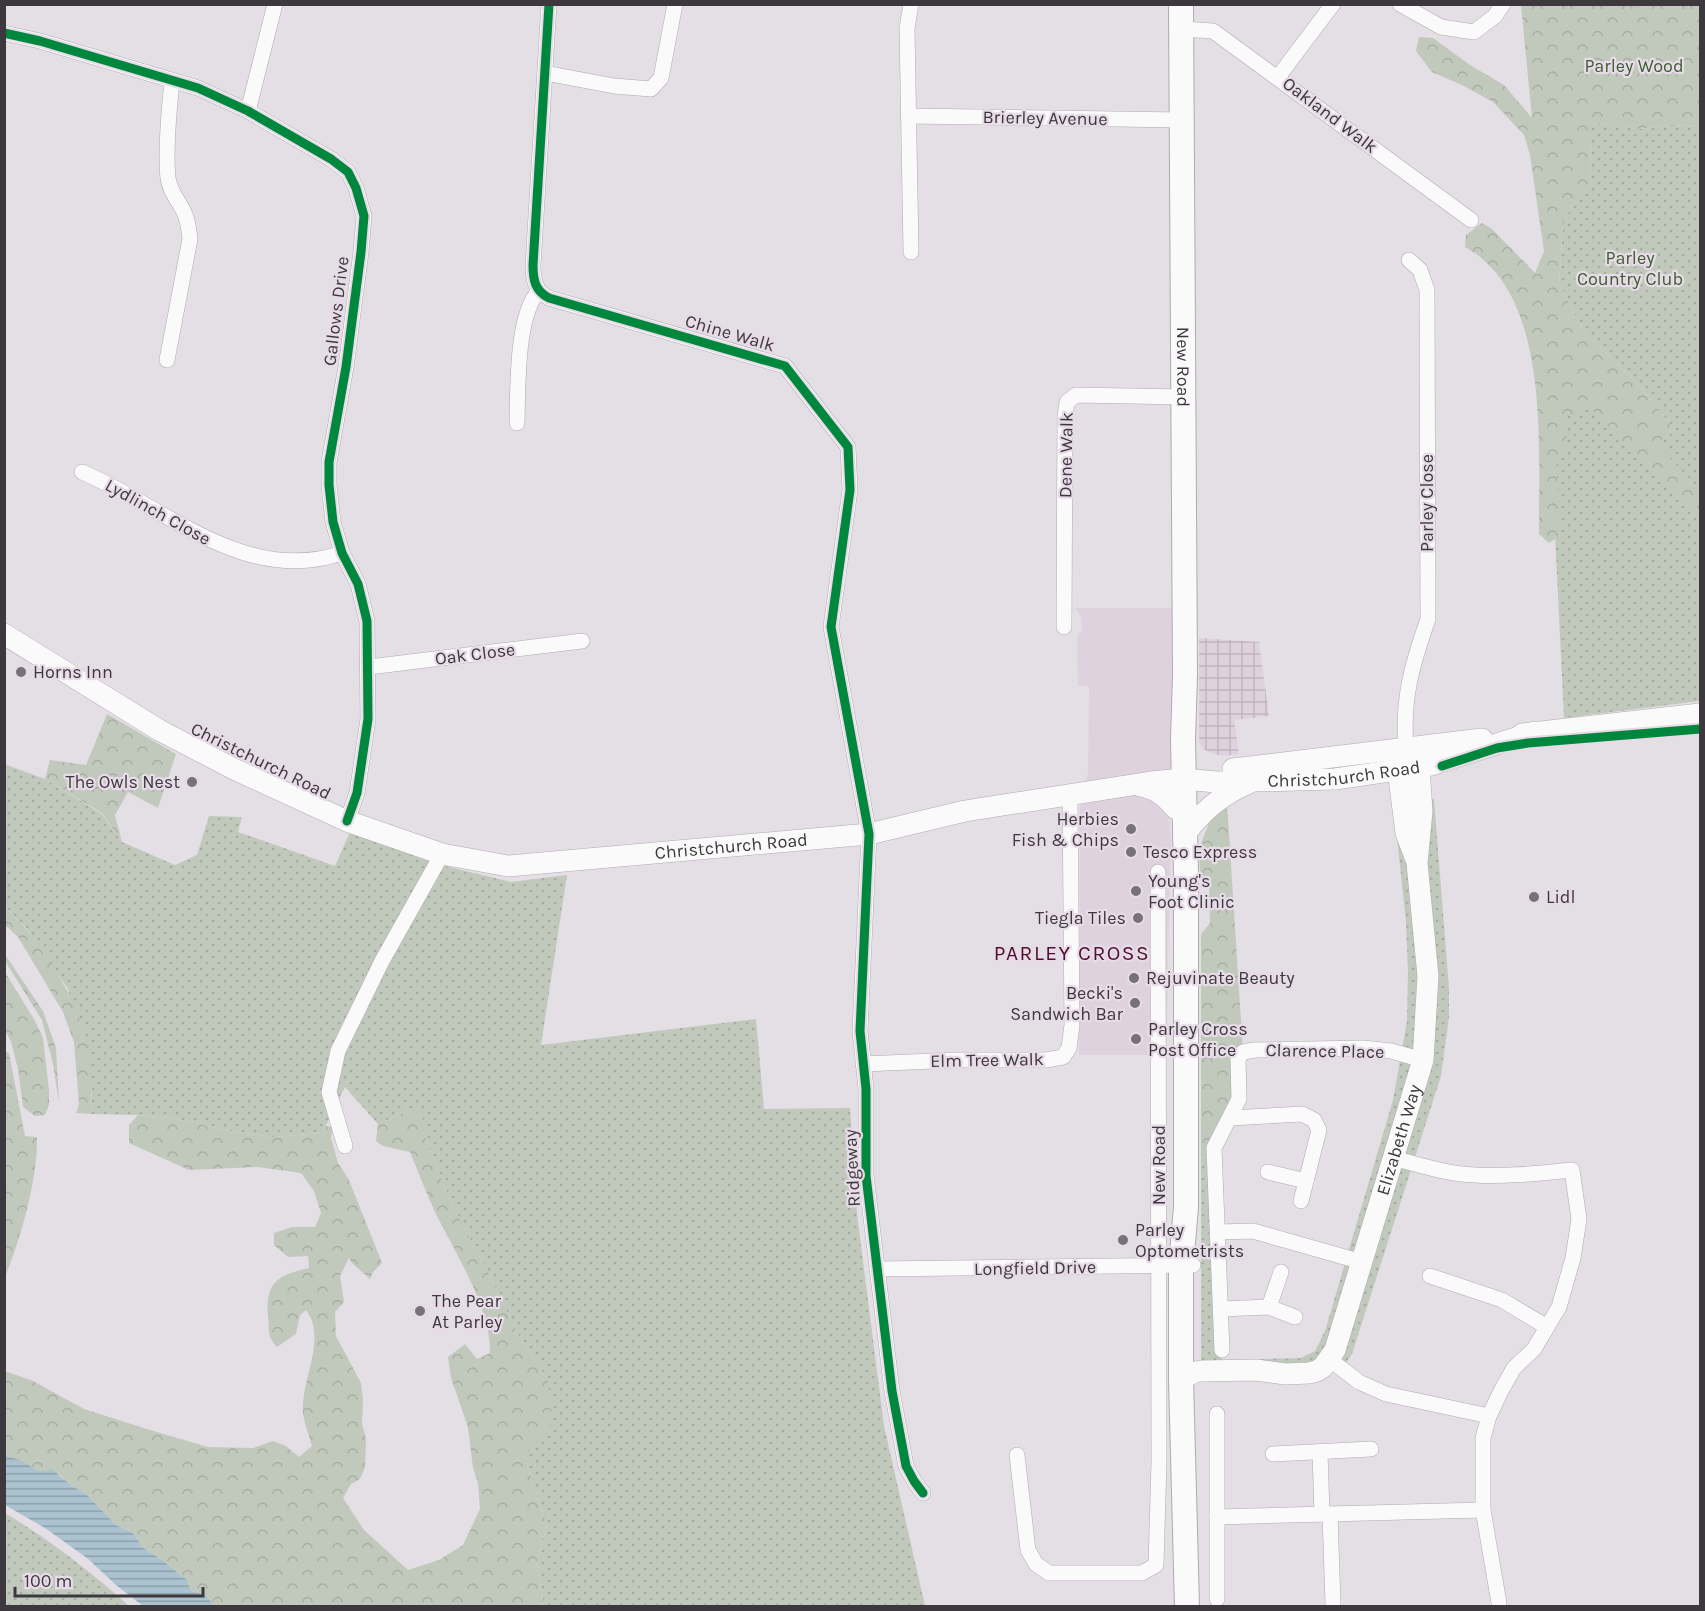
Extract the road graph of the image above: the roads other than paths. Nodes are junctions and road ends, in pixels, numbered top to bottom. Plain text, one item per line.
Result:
1 (275, 4) edge
2 (549, 4) edge
3 (675, 4) edge
4 (911, 4) edge
5 (1181, 4) edge
6 (1333, 4) edge
7 (1400, 4) edge
8 (1503, 4) edge
9 (1181, 29) junction
10 (4, 33) edge
11 (545, 73) junction
12 (1278, 77) junction
13 (172, 81) junction
14 (248, 111) junction
15 (909, 116) junction
16 (1182, 120) junction
17 (1471, 220) dead end
18 (911, 252) dead end
19 (1408, 260) dead end
20 (538, 291) junction
21 (167, 360) dead end
22 (1184, 397) junction
23 (517, 423) dead end
24 (82, 472) dead end
25 (342, 553) junction
26 (1064, 627) dead end
27 (4, 633) edge
28 (582, 640) dead end
29 (369, 667) junction
30 (1701, 714) edge
31 (1535, 732) junction
32 (1406, 748) junction
33 (1419, 767) junction
34 (1398, 770) junction
35 (1180, 780) junction
36 (1255, 781) junction
37 (1127, 784) junction
38 (1070, 794) junction
39 (1176, 809) junction
40 (347, 821) junction
41 (869, 834) junction
42 (1185, 834) junction
43 (442, 854) junction
44 (1417, 863) junction
45 (1158, 872) dead end
46 (1186, 1046) junction
47 (1423, 1060) junction
48 (863, 1064) junction
49 (1230, 1118) junction
50 (345, 1146) dead end
51 (1393, 1158) junction
52 (1268, 1172) dead end
53 (1306, 1181) junction
54 (1301, 1201) dead end
55 (1218, 1232) junction
56 (1362, 1262) junction
57 (1178, 1266) junction
58 (877, 1269) junction
59 (1281, 1272) dead end
60 (1430, 1276) dead end
61 (1269, 1307) junction
62 (1221, 1309) junction
63 (1295, 1317) dead end
64 (1547, 1327) junction
65 (1222, 1350) dead end
66 (1329, 1359) junction
67 (1190, 1379) junction
68 (1217, 1414) dead end
69 (1489, 1416) junction
70 (1371, 1449) dead end
71 (1320, 1452) junction
72 (1273, 1454) dead end
73 (1017, 1455) dead end
74 (923, 1493) dead end
75 (1483, 1510) junction
76 (1326, 1514) junction
77 (1217, 1516) junction
78 (1217, 1599) dead end
79 (1499, 1603) dead end
80 (1333, 1604) dead end
81 (1186, 1606) edge

1 - 14 street
2 - 11 street
3 - 11 street
4 - 15 street
5 - 9 main road, New Road
6 - 12 street
7 - 8 street
9 - 12 street, Oakland Walk
9 - 16 main road, New Road
10 - 13 street, Gallows Drive
11 - 20 street
12 - 17 street, Oakland Walk
13 - 14 street, Gallows Drive
13 - 21 street
14 - 25 street, Gallows Drive
15 - 16 street, Brierley Avenue
15 - 18 street
16 - 22 main road, New Road
19 - 32 street, Parley Close
20 - 23 street
20 - 41 street, Chine Walk
22 - 26 street, Dene Walk
22 - 35 main road, New Road
24 - 25 street, Lydlinch Close
25 - 29 street, Gallows Drive
27 - 40 main road, Christchurch Road
28 - 29 street, Oak Close
29 - 40 street, Gallows Drive
30 - 31 main road, Christchurch Road
31 - 32 main road, Christchurch Road
31 - 33 main road, Christchurch Road
32 - 33 main road
32 - 34 main road, Elizabeth Way
32 - 35 main road, Christchurch Road
33 - 34 main road, Christchurch Road
33 - 44 main road, Elizabeth Way
34 - 36 main road, Christchurch Road
34 - 44 main road, Elizabeth Way
35 - 36 main road, Christchurch Road
35 - 37 main road, Christchurch Road
35 - 39 main road, New Road
35 - 42 main road, New Road
36 - 42 main road
37 - 38 main road, Christchurch Road
37 - 39 main road
38 - 41 main road, Christchurch Road
38 - 48 street, Elm Tree Walk
39 - 46 main road, New Road
40 - 43 main road, Christchurch Road
41 - 43 main road, Christchurch Road
41 - 48 street, Ridgeway
42 - 46 main road, New Road
43 - 50 street
44 - 47 main road, Elizabeth Way
45 - 57 street, New Road
46 - 57 main road, New Road
47 - 49 street, Clarence Place
47 - 51 main road, Elizabeth Way
48 - 58 street, Ridgeway
49 - 53 street
49 - 55 street, Clarence Place
51 - 56 main road, Elizabeth Way
51 - 64 street
52 - 53 street
53 - 54 street
55 - 56 street
55 - 62 street, Clarence Place
56 - 66 main road, Elizabeth Way
57 - 58 street, Longfield Drive
57 - 67 main road, New Road
57 - 73 street, New Road
58 - 74 street, Ridgeway
59 - 61 street
60 - 64 street
61 - 62 street
61 - 63 street
62 - 65 street, Clarence Place
64 - 69 street
66 - 67 main road
66 - 69 street
67 - 81 main road, New Road
68 - 77 street
69 - 75 street
70 - 71 street
71 - 72 street
71 - 76 street
75 - 76 street
75 - 79 street
76 - 77 street
76 - 80 street
77 - 78 street

